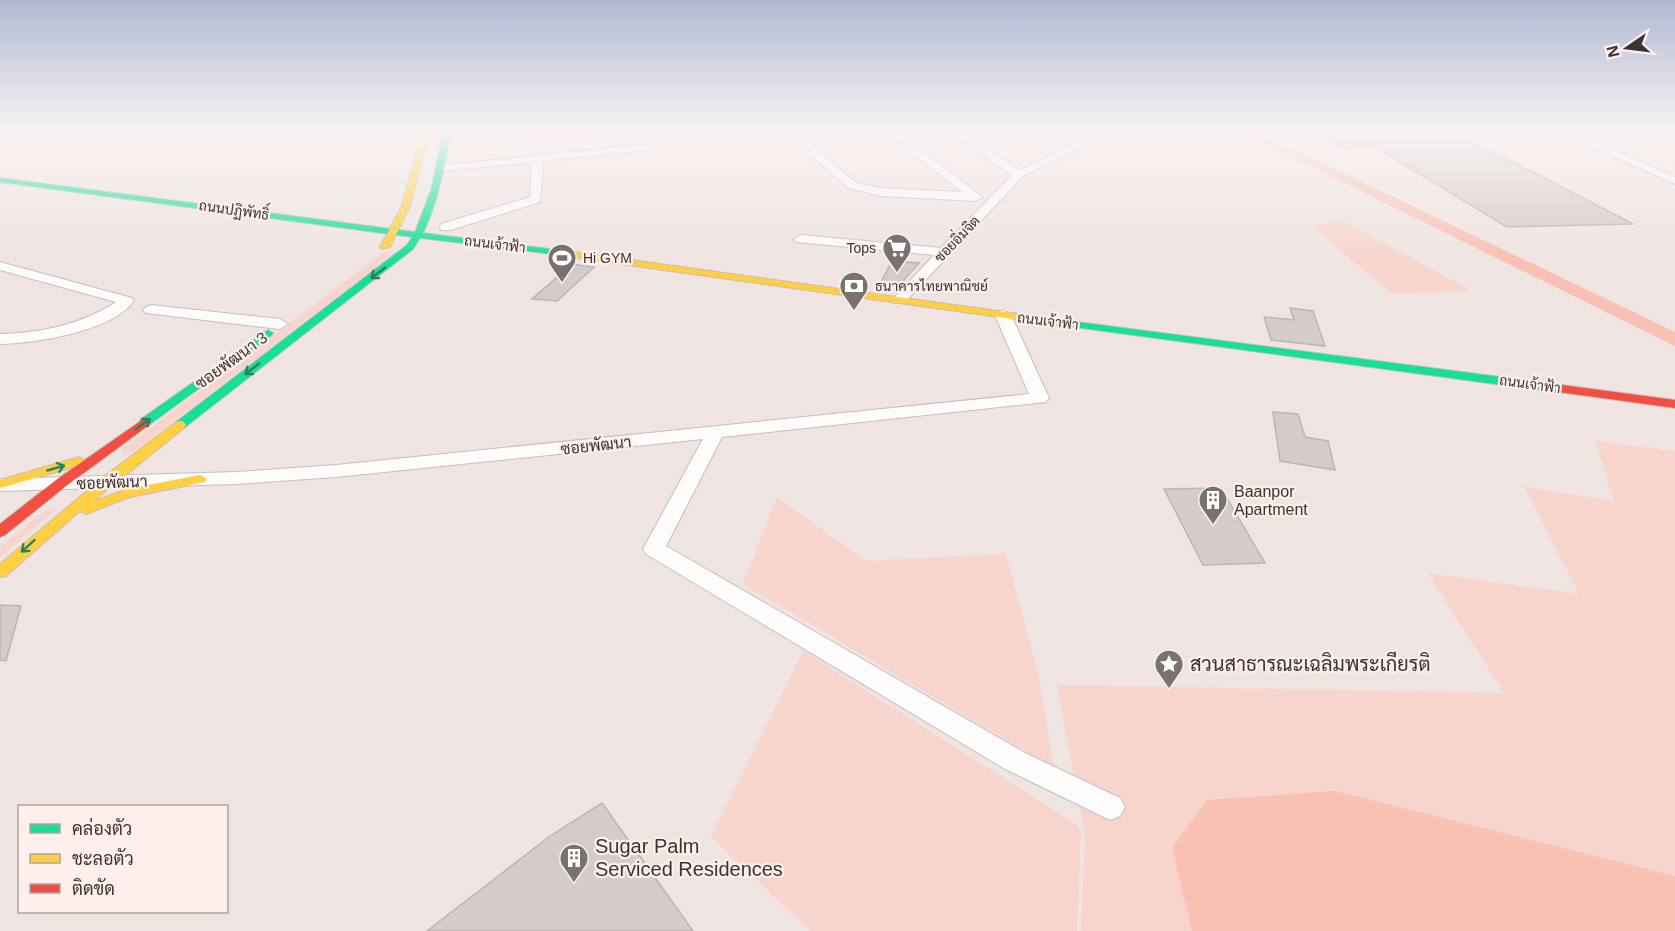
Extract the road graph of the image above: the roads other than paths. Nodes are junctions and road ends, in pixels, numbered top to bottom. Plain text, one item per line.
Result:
1 (415, 172) edge
2 (439, 172) edge
3 (537, 172) edge
4 (836, 172) edge
5 (942, 172) edge
6 (1023, 172) edge
7 (1656, 172) edge
8 (1020, 174) joint
9 (0, 180) edge
10 (1675, 181) edge
11 (972, 196) junction
12 (993, 201) junction
13 (406, 205) junction
14 (428, 209) junction
15 (304, 220) junction
16 (446, 227) junction
17 (396, 231) junction
18 (421, 234) junction
19 (801, 239) dead end
20 (478, 242) junction
21 (944, 252) junction
22 (377, 253) dead end
23 (0, 266) edge
24 (899, 300) junction
25 (151, 310) dead end
26 (1003, 315) junction
27 (284, 321) joint
28 (0, 339) edge
29 (1675, 404) edge
30 (715, 433) junction
31 (116, 444) junction
32 (153, 446) junction
33 (200, 479) junction
34 (106, 482) junction
35 (61, 483) junction
36 (0, 485) edge
37 (51, 527) junction
38 (5, 528) edge
39 (0, 572) edge
40 (1110, 807) dead end

1 - 13 main road
2 - 14 main road
3 - 16 street
4 - 11 street
5 - 11 street
6 - 8 street, ซอยอิ่มจิต
7 - 10 street
8 - 12 street, ซอยอิ่มจิต
9 - 15 main road, ถนนปฏิพัทธิ์
11 - 12 street
12 - 21 street, ซอยอิ่มจิต
13 - 15 main road
13 - 17 main road
14 - 16 main road
14 - 18 main road
15 - 17 main road, ถนนปฏิพัทธิ์
16 - 20 main road
17 - 18 main road, ถนนเจ้าฟ้า
17 - 22 main road
18 - 20 main road, ถนนเจ้าฟ้า
18 -> 32 main road, ซอยพัฒนา 3
19 - 21 street
20 - 24 main road, ถนนเจ้าฟ้า
21 - 24 street, ซอยอิ่มจิต
23 - 28 street
24 - 26 main road, ถนนเจ้าฟ้า
25 - 27 street
26 - 29 main road, ถนนเจ้าฟ้า
26 - 30 street, ซอยพัฒนา
31 -> 27 main road, ซอยพัฒนา 3
30 - 33 street, ซอยพัฒนา
30 - 40 street
31 - 35 main road, ซอยพัฒนา 3
36 -> 31 main road
32 - 33 main road
32 - 34 main road, ซอยพัฒนา 3
33 - 34 street, ซอยพัฒนา
33 - 37 main road
34 - 35 street, ซอยพัฒนา
34 - 37 main road, ซอยพัฒนา 3
35 - 36 street, ซอยพัฒนา
35 - 38 main road, ซอยพัฒนา 3
36 - 38 main road
37 -> 39 main road

